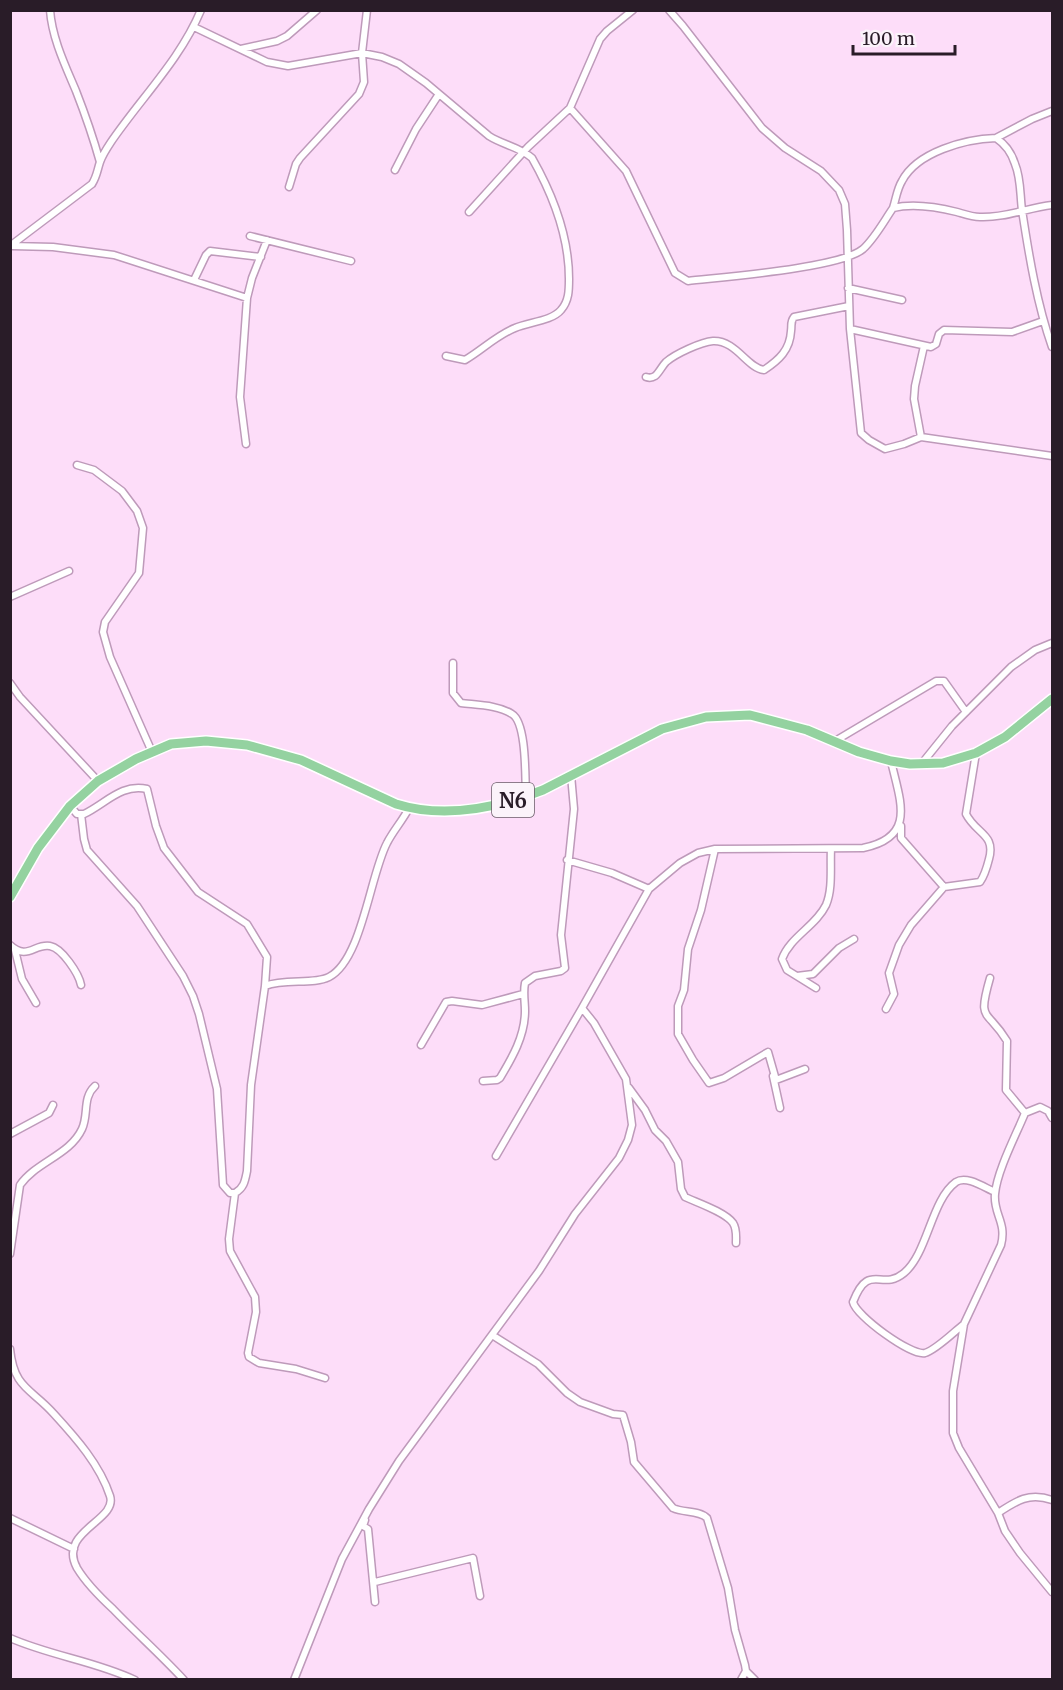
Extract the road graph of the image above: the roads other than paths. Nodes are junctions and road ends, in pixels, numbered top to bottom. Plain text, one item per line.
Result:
1 (50, 10) edge
2 (201, 10) edge
3 (317, 10) edge
4 (367, 10) edge
5 (633, 10) edge
6 (669, 10) edge
7 (194, 27) junction
8 (241, 50) junction
9 (362, 53) junction
10 (439, 94) junction
11 (570, 108) junction
12 (1053, 111) edge
13 (996, 138) junction
14 (525, 151) junction
15 (100, 162) junction
16 (395, 170) dead end
17 (289, 187) dead end
18 (1053, 205) edge
19 (893, 208) junction
20 (1022, 211) junction
21 (470, 212) dead end
22 (250, 236) dead end
23 (267, 240) junction
24 (11, 246) edge
25 (261, 257) junction
26 (847, 257) junction
27 (351, 261) dead end
28 (194, 280) junction
29 (848, 288) junction
30 (247, 298) junction
31 (902, 300) dead end
32 (849, 306) junction
33 (1043, 321) junction
34 (850, 329) junction
35 (924, 346) junction
36 (1053, 347) edge
37 (446, 356) dead end
38 (646, 377) dead end
39 (921, 437) junction
40 (246, 444) dead end
41 (1053, 456) edge
42 (77, 465) dead end
43 (69, 571) dead end
44 (10, 597) edge
45 (1053, 643) edge
46 (453, 663) dead end
47 (10, 683) edge
48 (1053, 699) edge
49 (966, 712) junction
50 (835, 741) junction
51 (152, 752) junction
52 (976, 753) junction
53 (891, 761) junction
54 (923, 762) junction
55 (571, 776) junction
56 (98, 781) junction
57 (526, 796) junction
58 (70, 806) junction
59 (409, 808) junction
60 (81, 814) junction
61 (901, 825) junction
62 (715, 849) junction
63 (831, 849) junction
64 (567, 860) junction
65 (944, 887) junction
66 (649, 889) junction
67 (10, 897) edge
68 (854, 939) dead end
69 (13, 948) edge
70 (796, 976) junction
71 (990, 978) dead end
72 (81, 985) dead end
73 (265, 986) junction
74 (816, 988) dead end
75 (523, 994) junction
76 (36, 1003) dead end
77 (582, 1008) junction
78 (886, 1009) dead end
79 (421, 1045) dead end
80 (768, 1052) junction
81 (805, 1069) dead end
82 (483, 1081) dead end
83 (95, 1086) dead end
84 (628, 1088) junction
85 (53, 1105) dead end
86 (780, 1108) dead end
87 (1025, 1113) junction
88 (1053, 1118) edge
89 (10, 1134) edge
90 (496, 1156) dead end
91 (995, 1192) junction
92 (235, 1193) junction
93 (736, 1243) dead end
94 (10, 1254) edge
95 (964, 1324) junction
96 (492, 1335) junction
97 (10, 1348) edge
98 (325, 1378) dead end
99 (1053, 1500) edge
100 (369, 1509) junction
101 (998, 1513) junction
102 (10, 1518) edge
103 (74, 1550) junction
104 (375, 1582) junction
105 (1053, 1592) edge
106 (480, 1596) dead end
107 (375, 1602) dead end
108 (10, 1638) edge
109 (746, 1671) junction
110 (135, 1680) edge
111 (184, 1680) edge
112 (294, 1680) edge
113 (741, 1680) edge
114 (755, 1680) edge

1 - 15 street
2 - 7 street
3 - 8 street
4 - 9 street
5 - 11 street
6 - 26 street
7 - 8 street
7 - 15 street
8 - 9 street
9 - 10 street
9 - 17 street
10 - 14 street
10 - 16 street
11 - 14 street
11 - 26 street
12 - 13 street
13 - 19 street
13 - 20 street
14 - 21 street
14 - 37 street
15 - 24 street
18 - 20 street
19 - 20 street
19 - 26 street
20 - 33 street
22 - 23 street
23 - 25 street
23 - 27 street
24 - 28 street
25 - 28 street
25 - 30 street
26 - 29 street
28 - 30 street
29 - 31 street
29 - 32 street
30 - 40 street
32 - 34 street
32 - 38 street
33 - 35 street
33 - 36 street
34 - 35 street
34 - 39 street
35 - 39 street
39 - 41 street
42 - 51 street
43 - 44 street
45 - 49 street
46 - 57 street
47 - 56 street
48 - 52 highway, N6
49 - 50 street
49 - 54 street
50 - 53 highway, N6
50 - 55 highway, N6
51 - 56 highway, N6
51 - 59 highway, N6
52 - 54 highway, N6
52 - 65 street
53 - 54 highway, N6
53 - 61 street
55 - 57 highway, N6
55 - 64 street
56 - 58 highway, N6
57 - 59 highway, N6
58 - 60 street
58 - 67 highway, N6
59 - 73 street
60 - 73 street
60 - 92 street
61 - 63 street
61 - 65 street
62 - 63 street
62 - 66 street
62 - 80 street
63 - 70 street
64 - 66 street
64 - 75 street
65 - 78 street
66 - 77 street
68 - 70 street
69 - 72 street
69 - 76 street
70 - 74 street
71 - 87 street
73 - 92 street
75 - 79 street
75 - 82 street
77 - 84 street
77 - 90 street
80 - 81 street
80 - 86 street
83 - 94 street
84 - 93 street
84 - 96 street
85 - 89 street
87 - 88 street
87 - 91 street
91 - 95 street
91 - 95 street
92 - 98 street
95 - 101 street
96 - 100 street
96 - 109 street
97 - 103 street
99 - 101 street
100 - 104 street
100 - 112 street
101 - 105 street
102 - 103 street
103 - 111 street
104 - 106 street
104 - 107 street
108 - 110 street
109 - 113 street
109 - 114 street

